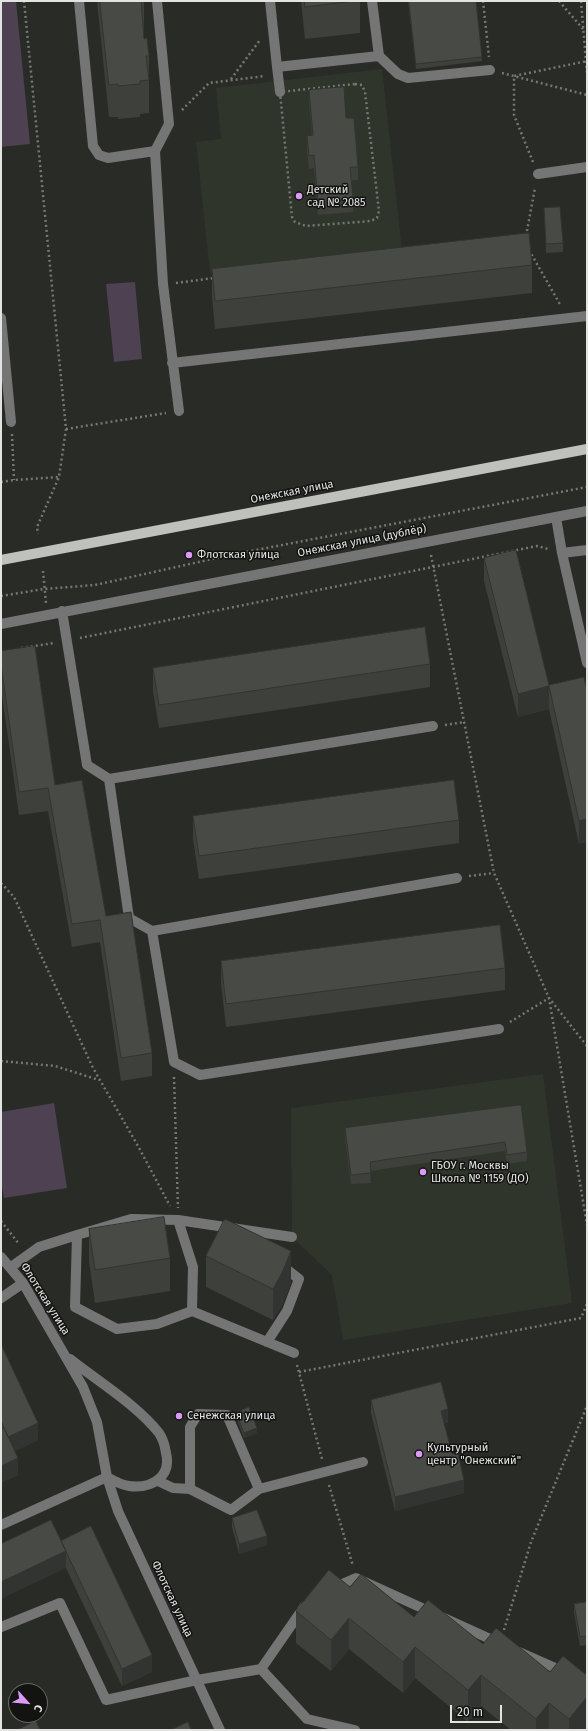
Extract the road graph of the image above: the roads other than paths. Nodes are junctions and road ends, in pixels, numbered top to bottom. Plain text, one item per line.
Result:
1 (79, 1) edge
2 (157, 1) edge
3 (270, 1) edge
4 (372, 1) edge
5 (379, 56) junction
6 (277, 70) junction
7 (490, 70) road end
8 (280, 92) road end
9 (155, 151) junction
10 (587, 167) edge
11 (538, 174) road end
12 (587, 316) edge
13 (1, 318) edge
14 (172, 363) junction
15 (179, 411) road end
16 (11, 422) road end
17 (587, 449) edge
18 (587, 511) edge
19 (556, 517) junction
20 (587, 550) edge
21 (562, 553) junction
22 (1, 560) edge
23 (62, 611) junction
24 (1, 624) edge
25 (587, 663) edge
26 (433, 726) road end
27 (109, 779) junction
28 (457, 878) road end
29 (152, 931) junction
30 (499, 1029) road end
31 (178, 1220) junction
32 (231, 1228) junction
33 (77, 1235) junction
34 (292, 1237) dead end
35 (250, 1242) edge
36 (1, 1257) edge
37 (275, 1261) edge
38 (11, 1267) junction
39 (23, 1283) junction
40 (1, 1298) edge
41 (192, 1311) junction
42 (267, 1342) junction
43 (294, 1353) dead end
44 (66, 1356) junction
45 (363, 1462) dead end
46 (107, 1477) junction
47 (158, 1481) junction
48 (259, 1489) junction
49 (190, 1490) junction
50 (1, 1525) edge
51 (323, 1593) edge
52 (310, 1598) edge
53 (1, 1627) edge
54 (261, 1669) junction
55 (197, 1680) junction
56 (587, 1682) edge
57 (220, 1730) edge
58 (355, 1730) edge

1 - 9 street
2 - 9 street
3 - 6 street
4 - 5 street
5 - 6 street
5 - 7 street
6 - 8 street
9 - 14 street
10 - 11 street
12 - 14 street
13 - 16 street
14 - 15 street
17 - 22 main road, Онежская улица
18 - 19 street, Онежская улица (дублёр)
19 - 21 street
19 - 23 street, Онежская улица (дублёр)
20 - 21 street
21 - 25 street
23 - 24 street, Онежская улица (дублёр)
23 - 27 street
26 - 27 street
27 - 29 street
28 - 29 street
29 - 30 street
31 - 32 street
31 - 33 street
31 - 41 street
32 - 34 street
32 - 35 street
33 - 38 street
33 - 41 street
36 - 38 street, Флотская улица
37 - 42 street
38 - 39 street, Флотская улица
39 - 40 street
39 - 44 street, Флотская улица
41 - 42 street
42 - 43 street
44 - 46 street, Флотская улица
44 - 47 street, Флотская улица
45 - 48 street
46 - 47 street
46 - 50 street
46 - 55 street, Флотская улица
47 - 49 street
48 - 49 street
48 - 49 street
51 - 56 street
52 - 54 street
53 - 55 street
54 - 55 street
54 - 58 street
55 - 57 street, Флотская улица

